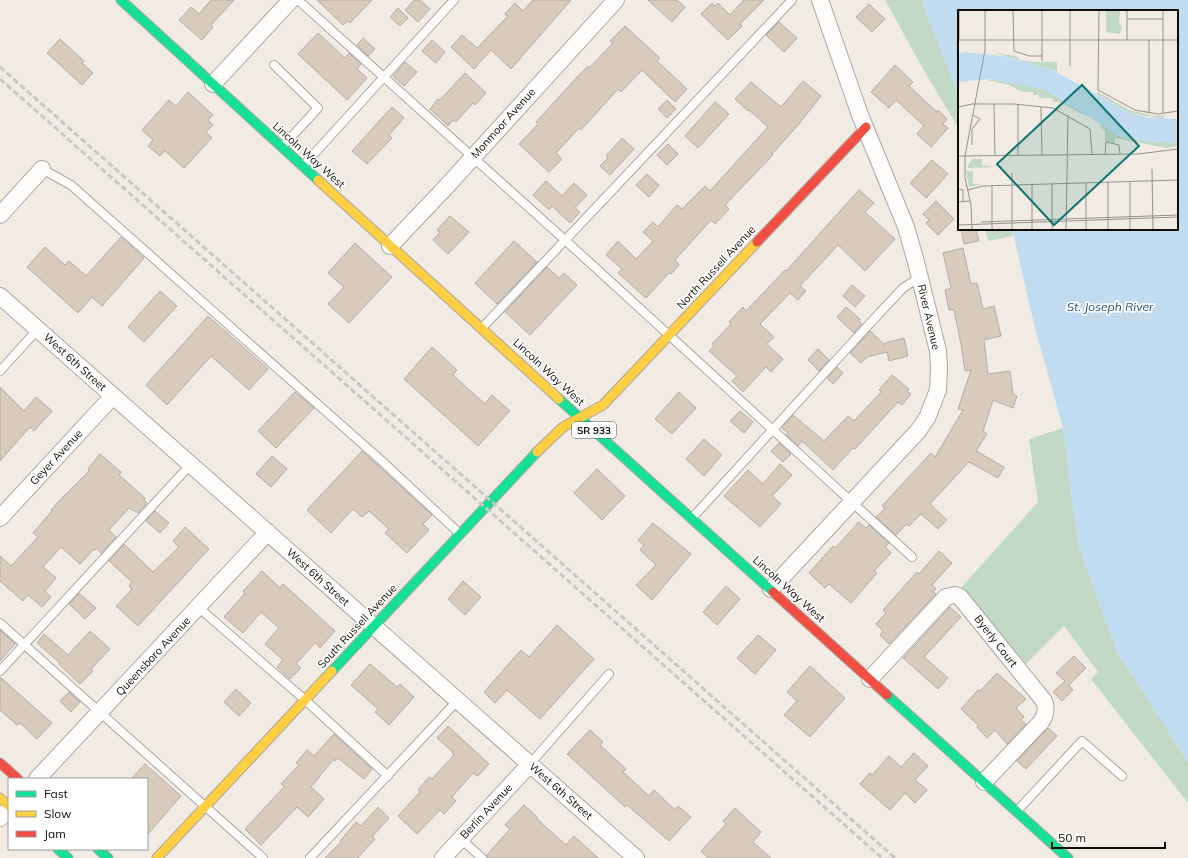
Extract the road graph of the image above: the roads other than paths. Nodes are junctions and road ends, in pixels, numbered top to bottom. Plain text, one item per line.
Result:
1 (290, 0) edge
2 (298, 0) edge
3 (454, 0) edge
4 (616, 0) edge
5 (792, 0) edge
6 (820, 0) edge
7 (123, 1) edge
8 (274, 65) dead end
9 (384, 76) junction
10 (213, 84) junction
11 (866, 127) junction
12 (282, 147) junction
13 (472, 157) junction
14 (303, 166) junction
15 (42, 169) joint
16 (0, 215) edge
17 (566, 240) junction
18 (390, 246) junction
19 (920, 277) junction
20 (0, 296) edge
21 (482, 328) junction
22 (38, 329) junction
23 (668, 335) junction
24 (0, 371) edge
25 (113, 396) junction
26 (580, 417) junction
27 (773, 429) junction
28 (191, 464) junction
29 (851, 501) junction
30 (0, 518) edge
31 (692, 518) junction
32 (268, 532) junction
33 (460, 534) junction
34 (912, 557) dead end
35 (771, 589) junction
36 (198, 607) junction
37 (0, 624) edge
38 (373, 626) junction
39 (24, 645) junction
40 (0, 670) edge
41 (609, 674) dead end
42 (870, 679) junction
43 (304, 699) junction
44 (458, 700) junction
45 (100, 712) junction
46 (0, 763) edge
47 (530, 764) junction
48 (388, 776) junction
49 (1122, 776) dead end
50 (17, 778) edge
51 (38, 778) edge
52 (984, 782) junction
53 (0, 798) edge
54 (8, 806) edge
55 (204, 807) junction
56 (8, 808) edge
57 (1016, 812) junction
58 (0, 818) edge
59 (461, 839) junction
60 (59, 850) edge
61 (99, 850) edge
62 (68, 858) edge
63 (108, 858) edge
64 (157, 858) edge
65 (263, 858) edge
66 (310, 858) edge
67 (443, 858) edge
68 (482, 858) edge
69 (636, 858) edge
70 (1068, 858) edge

1 - 10 street
2 - 9 lane
3 - 9 lane
4 - 13 street, Monmoor Avenue
5 - 17 lane
6 - 11 street, River Avenue
7 - 10 main road, Lincoln Way West / SR 933
8 - 12 lane
9 - 13 lane
9 - 14 lane
10 - 12 main road, Lincoln Way West / SR 933
11 - 19 street, River Avenue
11 - 23 main road, North Russell Avenue
12 - 14 main road, Lincoln Way West / SR 933
13 - 17 lane
13 - 18 street, Monmoor Avenue
14 - 18 main road, Lincoln Way West / SR 933
15 - 16 street
15 - 33 lane
17 - 21 lane
17 - 23 lane
18 - 21 main road, Lincoln Way West / SR 933
19 - 27 lane
19 - 29 street, River Avenue
20 - 22 street, West 6th Street
21 - 26 main road, Lincoln Way West / SR 933
22 - 24 lane
22 - 25 street, West 6th Street
23 - 26 main road, North Russell Avenue
23 - 27 lane
25 - 28 street, West 6th Street
25 - 30 street, Geyer Avenue
26 - 31 main road, Lincoln Way West / SR 933
26 - 33 main road, South Russell Avenue
27 - 29 lane
27 - 31 lane
28 - 32 street, West 6th Street
28 - 39 lane
29 - 34 lane
29 - 35 street, River Avenue
31 - 35 main road, Lincoln Way West / SR 933
32 - 36 street, Queensboro Avenue
32 - 38 street, West 6th Street
33 - 38 main road, South Russell Avenue
35 - 42 main road, Lincoln Way West / SR 933
36 - 43 lane
36 - 45 street, Queensboro Avenue
37 - 39 lane
38 - 43 main road, South Russell Avenue
38 - 44 street, West 6th Street
39 - 40 lane
39 - 45 lane
41 - 47 lane
42 - 52 main road, Lincoln Way West / SR 933
42 - 52 street, Byerly Court
43 - 48 lane
43 - 55 main road, South Russell Avenue
44 - 47 street, West 6th Street
44 - 48 lane
45 - 51 street, Queensboro Avenue
45 - 55 lane
46 - 50 main road
47 - 59 street, Berlin Avenue
47 - 69 street, West 6th Street
48 - 66 lane
49 - 57 lane
52 - 57 main road, Lincoln Way West / SR 933
53 - 54 main road
55 - 64 main road, South Russell Avenue
55 - 65 lane
56 - 58 street
57 - 70 main road, Lincoln Way West / SR 933
59 - 67 street, Berlin Avenue
59 - 68 lane
60 - 62 main road
61 - 63 main road

